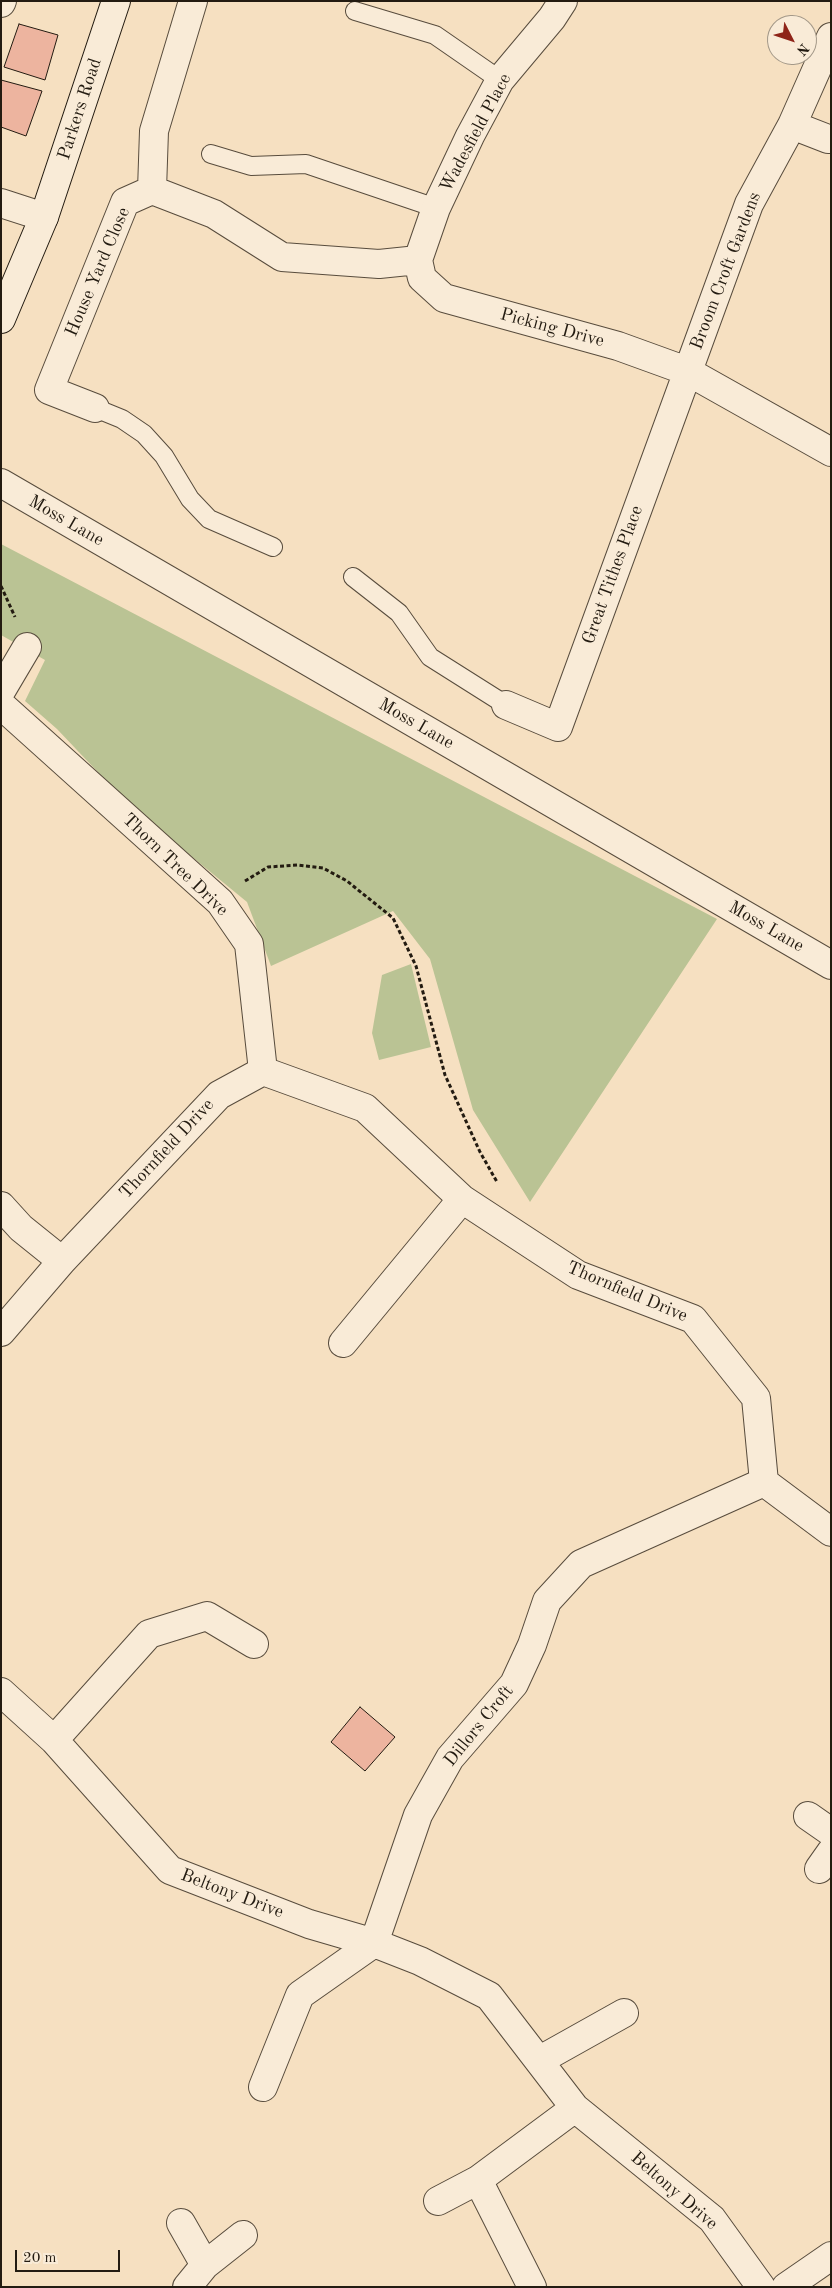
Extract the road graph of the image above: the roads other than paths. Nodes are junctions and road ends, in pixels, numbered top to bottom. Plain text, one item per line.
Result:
1 (116, 1) edge
2 (193, 1) edge
3 (563, 1) edge
4 (355, 11) dead end
5 (831, 37) edge
6 (500, 80) junction
7 (792, 124) junction
8 (828, 139) dead end
9 (211, 154) dead end
10 (152, 190) junction
11 (1, 203) edge
12 (436, 208) junction
13 (44, 217) junction
14 (420, 269) junction
15 (1, 319) edge
16 (687, 370) junction
17 (95, 408) joint
18 (831, 452) edge
19 (1, 483) edge
20 (273, 548) dead end
21 (353, 577) dead end
22 (27, 647) dead end
23 (1, 691) edge
24 (1, 705) edge
25 (506, 705) joint
26 (831, 965) edge
27 (263, 1071) junction
28 (462, 1199) junction
29 (1, 1206) edge
30 (62, 1261) junction
31 (1, 1332) edge
32 (343, 1343) dead end
33 (764, 1482) junction
34 (831, 1532) edge
35 (254, 1644) dead end
36 (1, 1692) edge
37 (54, 1740) junction
38 (808, 1816) dead end
39 (831, 1832) edge
40 (374, 1943) junction
41 (624, 2013) dead end
42 (540, 2060) junction
43 (263, 2087) dead end
44 (576, 2108) junction
45 (478, 2180) junction
46 (438, 2201) dead end
47 (181, 2223) dead end
48 (243, 2235) dead end
49 (831, 2256) edge
50 (205, 2265) junction
51 (187, 2287) edge
52 (532, 2287) edge
53 (760, 2287) edge
54 (786, 2287) edge

1 - 13 street, Parkers Road
2 - 10 street
3 - 6 street, Wadesfield Place
4 - 6 lane
5 - 7 street, Broom Croft Gardens
6 - 12 street, Wadesfield Place
7 - 8 street
7 - 16 street, Broom Croft Gardens
9 - 12 lane
10 - 14 street
10 - 17 street, House Yard Close
11 - 13 street
12 - 14 street, Wadesfield Place
13 - 15 street, Parkers Road
14 - 16 street, Picking Drive
16 - 18 street, Picking Drive
16 - 25 street, Great Tithes Place
17 - 20 lane
19 - 26 street, Moss Lane
21 - 25 lane
22 - 23 street
24 - 27 street, Thorn Tree Drive
27 - 28 street, Thornfield Drive
27 - 30 street, Thornfield Drive
28 - 32 street
28 - 33 street, Thornfield Drive
29 - 30 street
30 - 31 street, Thornfield Drive
33 - 34 street
33 - 40 street, Dillors Croft
35 - 37 street
36 - 37 street, Beltony Drive
37 - 40 street, Beltony Drive
38 - 39 street
40 - 42 street, Beltony Drive
40 - 43 street
41 - 42 street
42 - 44 street, Beltony Drive
44 - 45 street
44 - 53 street, Beltony Drive
45 - 46 street
45 - 52 street
47 - 50 street
48 - 50 street
49 - 54 street
50 - 51 street

